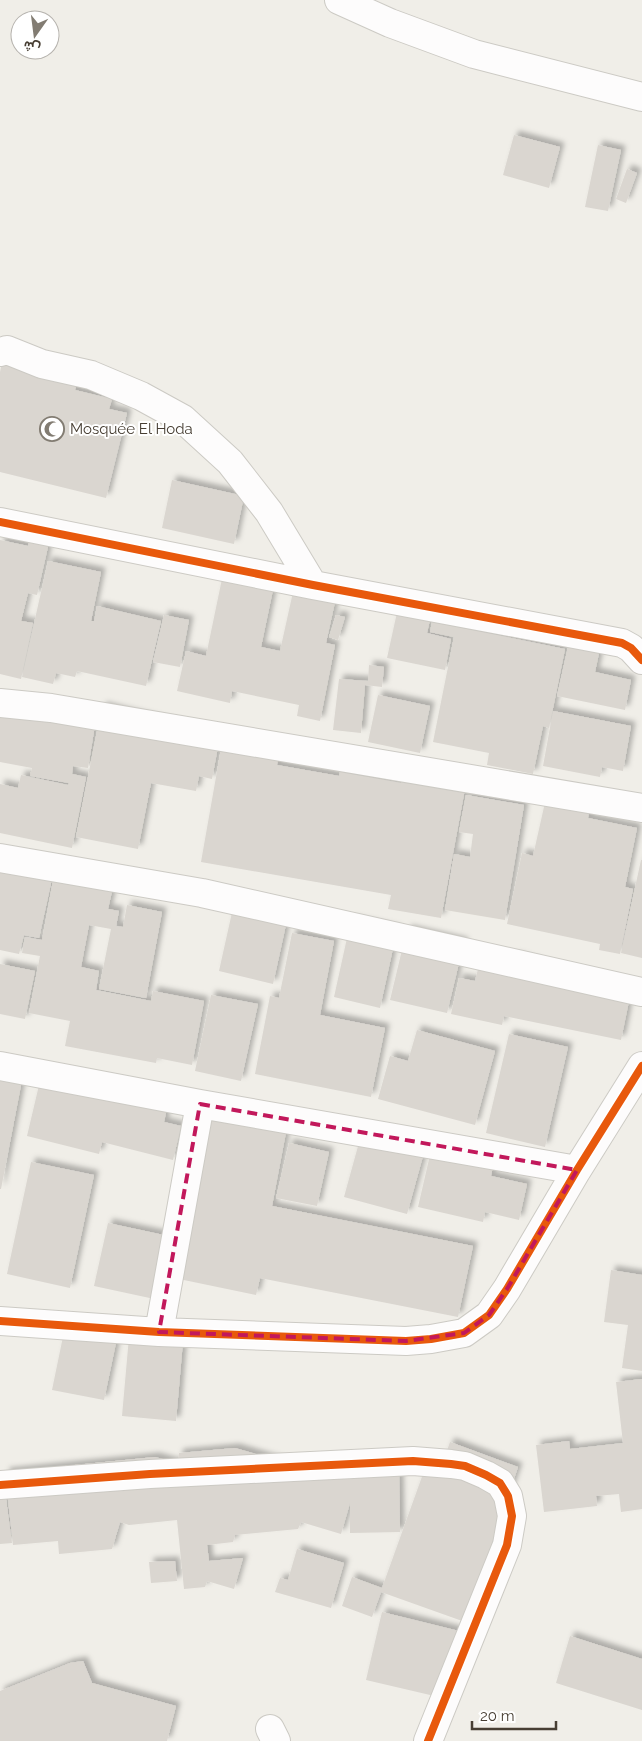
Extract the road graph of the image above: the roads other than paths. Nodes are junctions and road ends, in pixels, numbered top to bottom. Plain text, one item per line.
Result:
1 (339, 0) edge
2 (642, 97) edge
3 (0, 352) edge
4 (0, 522) edge
5 (313, 585) junction
6 (642, 660) edge
7 (0, 703) edge
8 (642, 808) edge
9 (0, 858) edge
10 (642, 992) edge
11 (0, 1066) edge
12 (642, 1066) edge
13 (200, 1104) junction
14 (578, 1170) junction
15 (0, 1321) edge
16 (159, 1332) junction
17 (0, 1485) edge
18 (428, 1741) edge

1 - 2 street
3 - 5 street
4 - 5 street
5 - 6 street
7 - 8 street
9 - 10 street
11 - 13 street
12 - 14 street
13 - 14 street
13 - 16 street
14 - 16 street
15 - 16 street
17 - 18 street

